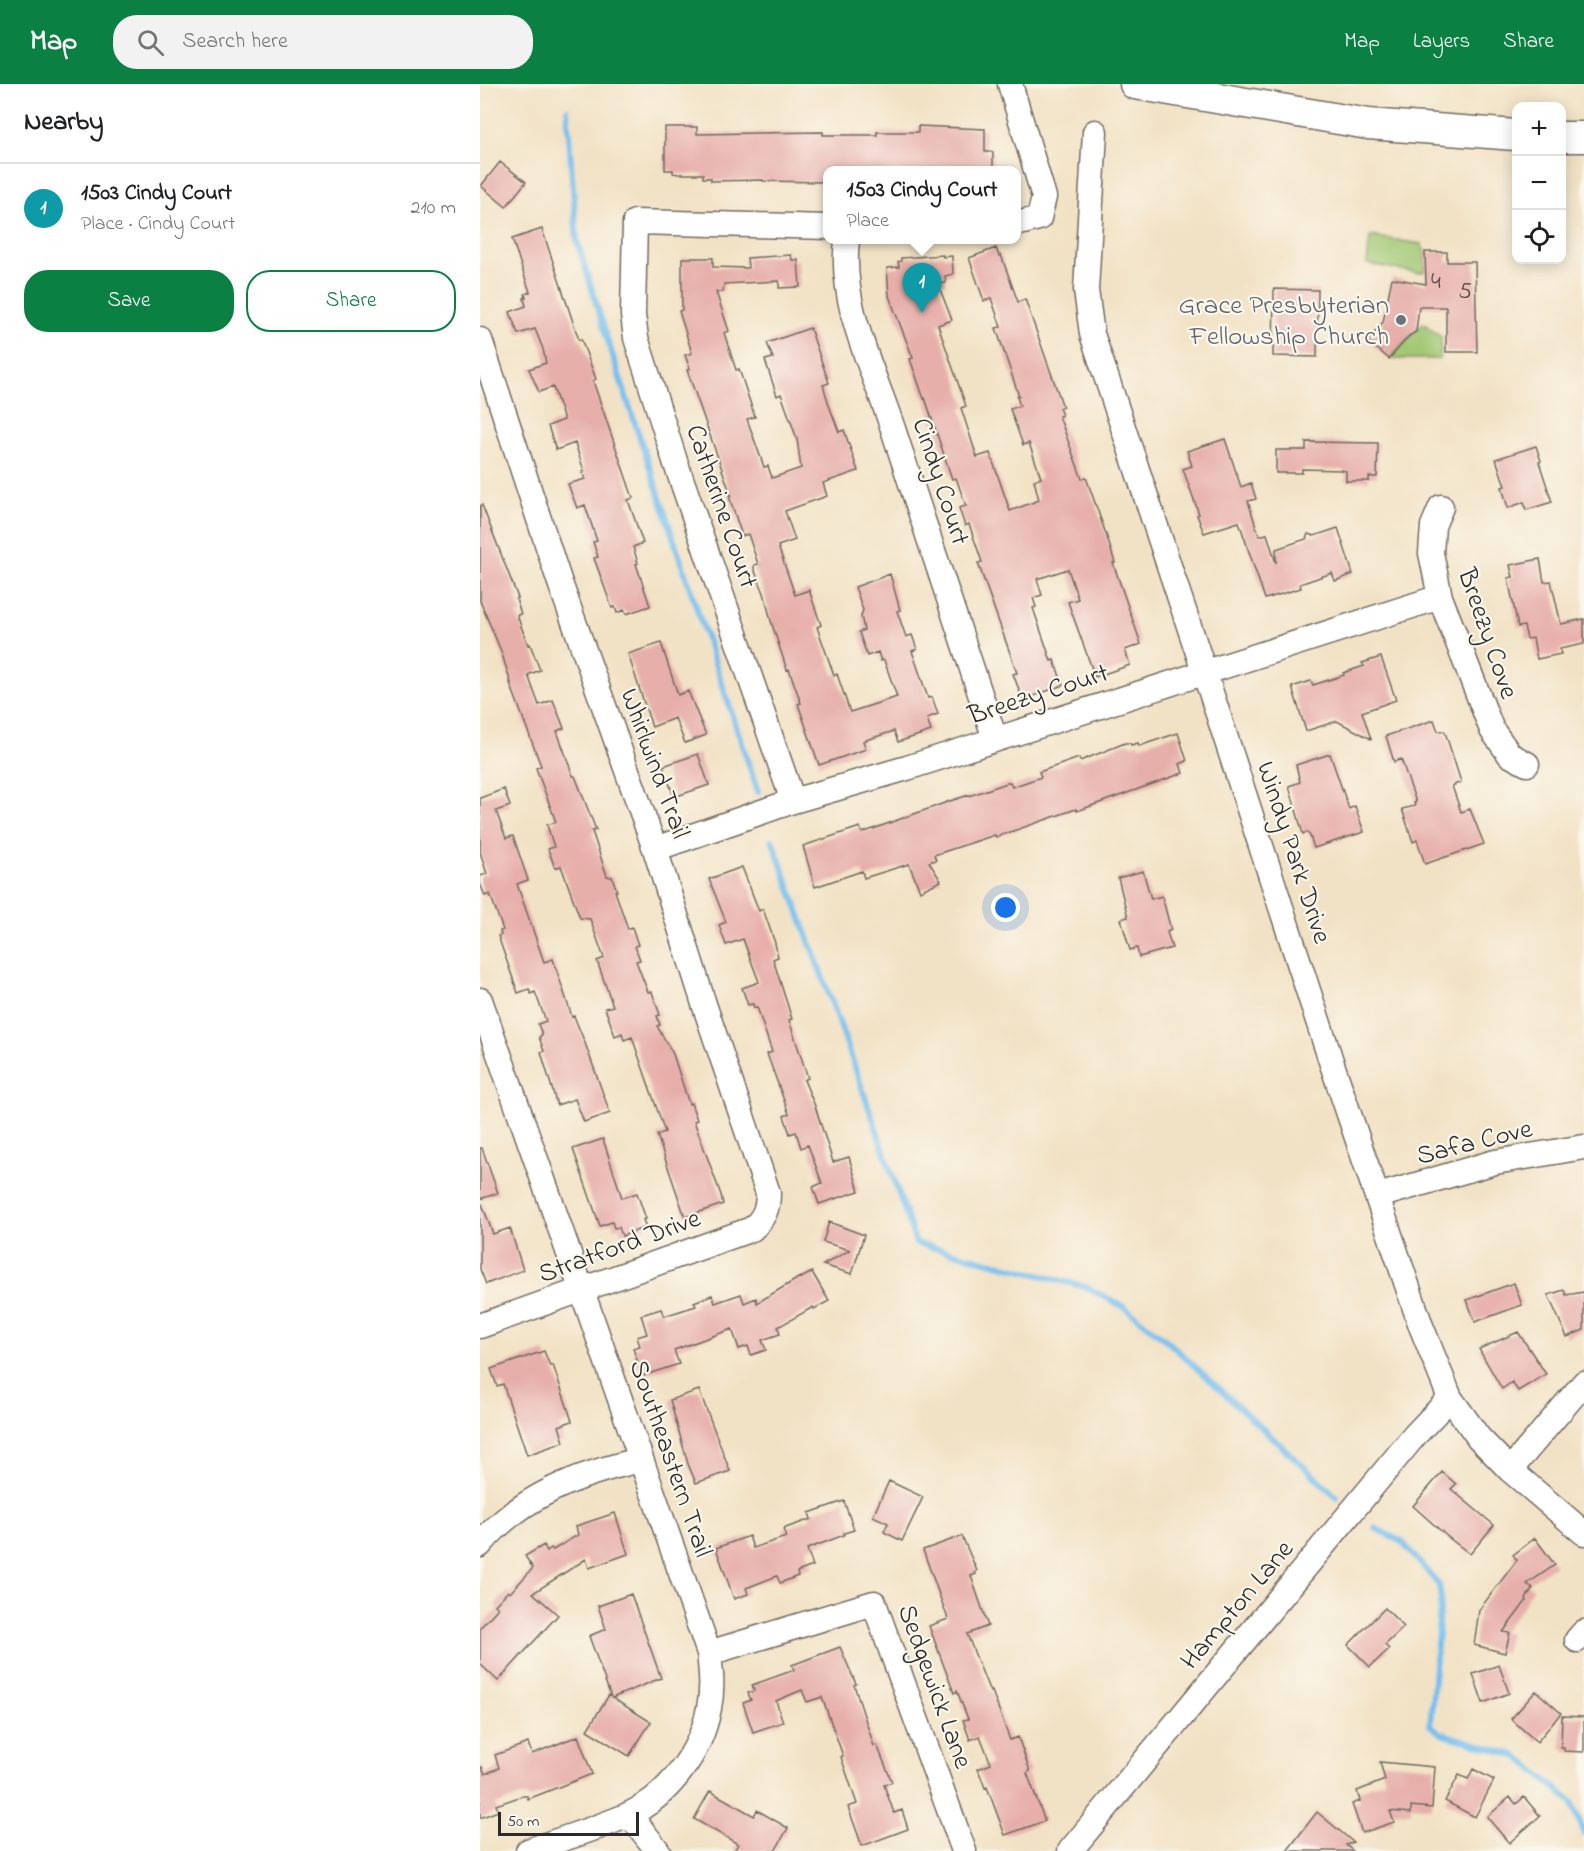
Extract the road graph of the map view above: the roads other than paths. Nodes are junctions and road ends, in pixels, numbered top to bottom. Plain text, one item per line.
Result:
1 (1010, 84) edge
2 (1135, 84) edge
3 (1095, 132) dead end
4 (1512, 135) edge
5 (1566, 137) edge
6 (1584, 138) edge
7 (1028, 221) edge
8 (823, 227) edge
9 (847, 244) edge
10 (480, 340) edge
11 (1441, 507) dead end
12 (1440, 597) junction
13 (1204, 671) junction
14 (995, 739) junction
15 (1527, 764) dead end
16 (793, 801) junction
17 (655, 849) junction
18 (480, 1000) edge
19 (1584, 1147) edge
20 (1378, 1196) junction
21 (768, 1208) joint
22 (582, 1291) junction
23 (480, 1326) edge
24 (1584, 1383) edge
25 (1450, 1398) junction
26 (641, 1460) junction
27 (1510, 1470) junction
28 (1584, 1533) edge
29 (480, 1545) edge
30 (709, 1653) junction
31 (629, 1814) junction
32 (528, 1851) edge
33 (658, 1851) edge
34 (964, 1851) edge
35 (1070, 1851) edge

1 - 7 street
2 - 4 main road
3 - 13 street, Windy Park Drive
5 - 6 main road
8 - 16 street, Catherine Court
9 - 14 street, Cindy Court
10 - 17 street, Whirlwind Trail
11 - 12 street, Breezy Cove
12 - 13 street, Breezy Court
12 - 15 street, Breezy Cove
13 - 14 street, Breezy Court
13 - 20 street, Windy Park Drive
14 - 16 street, Breezy Court
16 - 17 street, Breezy Court
17 - 21 street, Whirlwind Trail
18 - 22 street, Southeastern Trail
19 - 20 street, Safa Cove
20 - 25 street, Windy Park Drive
21 - 22 street, Stratford Drive
22 - 23 street, Stratford Drive
22 - 26 street, Southeastern Trail
24 - 27 street
25 - 27 street, Windy Park Drive
25 - 35 street, Hampton Lane
26 - 29 street
26 - 30 street, Southeastern Trail
27 - 28 street, Windy Park Drive
30 - 31 street, Southeastern Trail
30 - 34 street, Sedgewick Lane
31 - 32 street, Southeastern Trail
31 - 33 street

